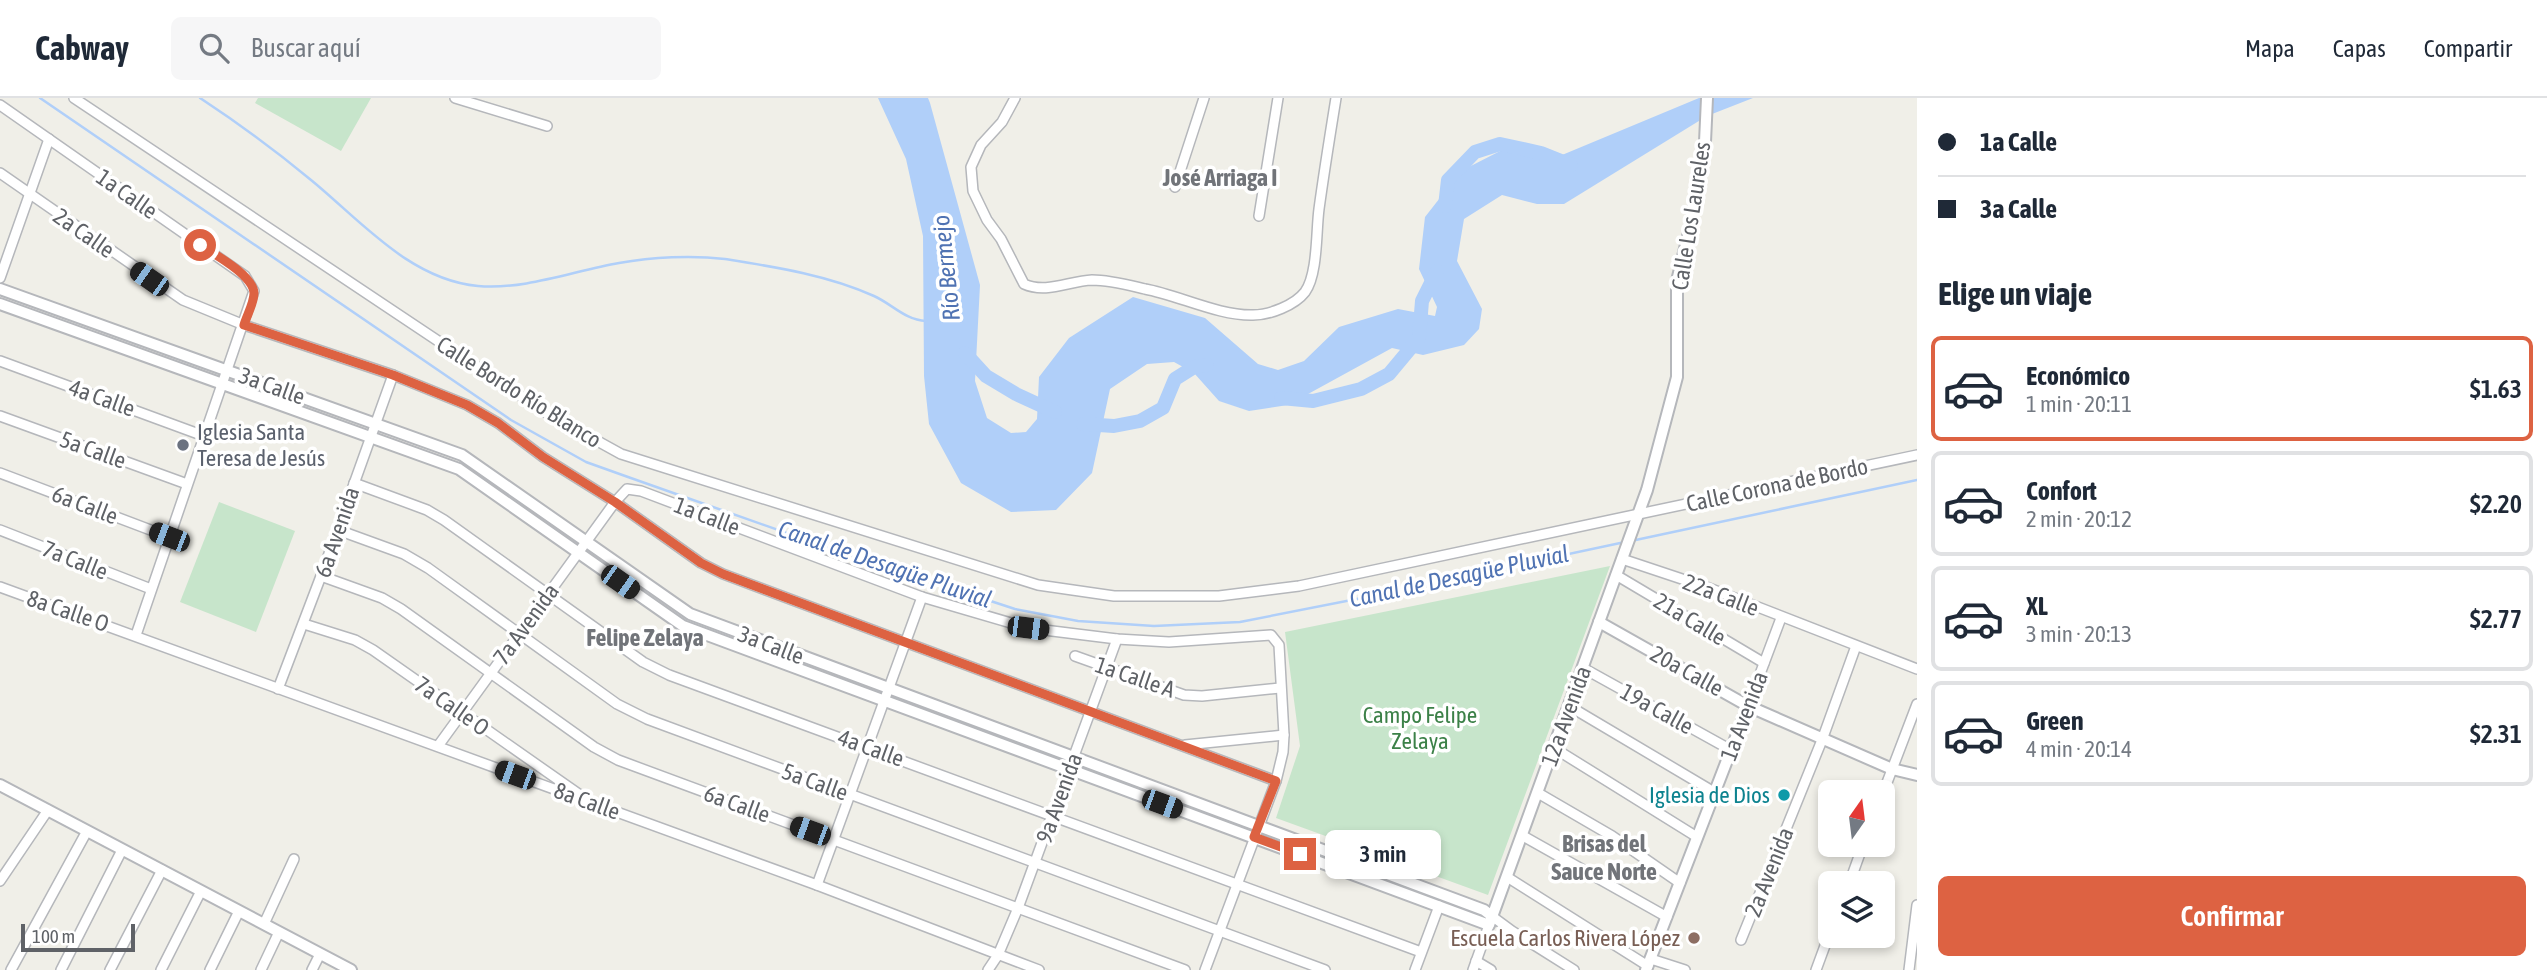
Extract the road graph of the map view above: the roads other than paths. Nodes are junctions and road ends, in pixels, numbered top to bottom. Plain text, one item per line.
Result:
1 (74, 98) edge
2 (455, 98) edge
3 (1015, 98) edge
4 (1204, 98) edge
5 (1279, 98) edge
6 (1335, 98) edge
7 (1707, 98) edge
8 (472, 100) edge
9 (0, 105) edge
10 (547, 126) dead end
11 (49, 139) junction
12 (0, 173) edge
13 (1175, 187) dead end
14 (29, 194) junction
15 (1259, 216) dead end
16 (0, 278) edge
17 (0, 289) edge
18 (0, 304) edge
19 (244, 325) junction
20 (0, 361) edge
21 (228, 370) junction
22 (393, 375) junction
23 (223, 384) junction
24 (0, 416) edge
25 (375, 422) junction
26 (204, 436) junction
27 (371, 436) junction
28 (1917, 455) edge
29 (0, 474) edge
30 (354, 483) junction
31 (187, 484) junction
32 (615, 502) junction
33 (1637, 515) junction
34 (0, 530) edge
35 (338, 530) junction
36 (169, 537) junction
37 (586, 542) junction
38 (579, 552) junction
39 (1622, 559) junction
40 (1616, 575) junction
41 (321, 576) junction
42 (0, 587) edge
43 (151, 589) junction
44 (548, 593) junction
45 (922, 597) junction
46 (1781, 618) junction
47 (1599, 622) junction
48 (304, 624) junction
49 (519, 632) junction
50 (136, 635) junction
51 (1117, 639) junction
52 (905, 642) junction
53 (1856, 646) junction
54 (1075, 656) dead end
55 (1764, 663) junction
56 (1106, 668) junction
57 (1583, 668) junction
58 (1917, 669) edge
59 (492, 673) junction
60 (888, 688) junction
61 (1280, 688) junction
62 (278, 689) junction
63 (884, 701) junction
64 (1917, 704) edge
65 (1569, 706) junction
66 (1748, 706) junction
67 (1091, 711) junction
68 (462, 714) junction
69 (1284, 735) junction
70 (1822, 740) junction
71 (438, 746) junction
72 (1183, 746) junction
73 (868, 747) junction
74 (1554, 748) junction
75 (1731, 750) junction
76 (1074, 757) junction
77 (1892, 769) junction
78 (1069, 770) junction
79 (1917, 775) edge
80 (1888, 780) edge
81 (1276, 781) junction
82 (0, 785) edge
83 (1714, 792) junction
84 (1538, 793) junction
85 (850, 795) junction
86 (593, 803) junction
87 (48, 810) junction
88 (1053, 817) junction
89 (1259, 825) junction
90 (87, 831) junction
91 (1523, 836) junction
92 (1254, 837) junction
93 (1697, 837) junction
94 (833, 839) junction
95 (122, 850) junction
96 (294, 859) dead end
97 (1035, 864) junction
98 (162, 870) junction
99 (1507, 877) junction
100 (0, 881) edge
101 (1680, 883) junction
102 (1236, 885) junction
103 (817, 886) junction
104 (201, 891) junction
105 (1917, 905) edge
106 (1439, 906) junction
107 (1018, 908) junction
108 (239, 911) junction
109 (1667, 917) junction
110 (1491, 921) junction
111 (264, 924) junction
112 (1219, 931) junction
113 (279, 932) junction
114 (1741, 940) dead end
115 (1824, 948) edge
116 (1421, 952) junction
117 (320, 954) junction
118 (998, 955) junction
119 (0, 965) edge
120 (1474, 965) edge
121 (1648, 965) edge
122 (9, 970) edge
123 (61, 970) edge
124 (110, 970) edge
125 (161, 970) edge
126 (209, 970) edge
127 (261, 970) edge
128 (312, 970) edge
129 (351, 970) edge
130 (988, 970) edge
131 (1039, 970) edge
132 (1185, 970) edge
133 (1205, 970) edge
134 (1325, 970) edge
135 (1415, 970) edge
136 (1491, 970) edge
137 (1574, 970) edge
138 (1685, 970) edge
139 (1816, 970) edge
140 (1909, 970) edge

1 - 33 street, Calle Bordo Río Blanco
2 - 8 street
3 - 6 street
4 - 13 street
5 - 15 street
7 - 33 street, Calle Los Laureles
8 - 10 street
9 - 11 street, 1a Calle
11 - 14 street
11 - 19 street, 1a Calle
12 - 14 street, 2a Calle
14 - 16 street
14 - 19 street, 2a Calle
17 - 21 street, 3a Calle
18 - 23 street, 3a Calle
19 - 21 street, 1a Calle
19 - 22 street, 2a Calle
20 - 26 street, 4a Calle
21 - 23 street, 1a Calle
21 - 25 street, 3a Calle
22 - 25 street, 6a Avenida
22 - 32 street, 2a Calle
23 - 26 street, 1a Calle
23 - 27 street, 3a Calle
24 - 31 street, 5a Calle
25 - 27 street, 6a Avenida
25 - 37 street, 3a Calle
26 - 31 street, 1a Calle
27 - 30 street, 6a Avenida
27 - 38 street, 3a Calle
28 - 33 street, Calle Corona de Bordo
29 - 36 street, 6a Calle
30 - 35 street, 6a Avenida
30 - 44 street, 4a Calle
31 - 36 street, 1a Calle
32 - 37 street, 7a Avenida
32 - 45 street, 1a Calle
32 - 52 street, 2a Calle
33 - 39 street, 12a Avenida
34 - 43 street, 7a Calle
35 - 41 street, 6a Avenida
35 - 49 street, 5a Calle
36 - 43 street, 1a Calle
37 - 38 street, 7a Avenida
37 - 60 street, 3a Calle
38 - 44 street, 7a Avenida
38 - 63 street, 3a Calle
39 - 40 street, 12a Avenida
39 - 46 street, 22a Calle
40 - 47 street, 12a Avenida
40 - 55 street, 21a Calle
41 - 48 street, 6a Avenida
41 - 59 street, 6a Calle
42 - 50 street, 8a Calle O
43 - 50 street, 1a Calle
44 - 49 street, 7a Avenida
44 - 73 street, 4a Calle
45 - 51 street
45 - 52 street
46 - 53 street, 22a Calle
46 - 55 street, 1a Avenida
47 - 57 street, 12a Avenida
47 - 66 street, 20a Calle
48 - 62 street, 6a Avenida
48 - 68 street, 7a Calle O
49 - 59 street, 7a Avenida
49 - 85 street, 5a Calle
50 - 62 street, 8a Calle
51 - 56 street, 9a Avenida
51 - 61 street
52 - 60 street
52 - 67 street, 2a Calle
53 - 58 street, 22a Calle
53 - 70 street, 2a Avenida
54 - 56 street, 1a Calle A
55 - 66 street, 1a Avenida
56 - 61 street, 1a Calle A
56 - 67 street, 9a Avenida
57 - 65 street, 12a Avenida
57 - 75 street, 19a Calle
59 - 68 street, 7a Avenida
59 - 94 street, 6a Calle
60 - 63 street
60 - 76 street, 3a Calle
61 - 69 street
62 - 71 street, 8a Calle
63 - 73 street
63 - 78 street, 3a Calle
64 - 77 street
65 - 74 street, 12a Avenida
65 - 83 street
66 - 70 street, 20a Calle
66 - 75 street, 1a Avenida
67 - 72 street, 2a Calle
67 - 76 street, 9a Avenida
68 - 71 street, 7a Avenida
68 - 86 street, 7a Calle O
69 - 72 street
69 - 81 street
70 - 77 street, 20a Calle
70 - 114 street, 2a Avenida
71 - 86 street, 8a Calle
72 - 81 street, 2a Calle
73 - 85 street
73 - 88 street, 4a Calle
74 - 84 street, 12a Avenida
74 - 93 street
75 - 83 street, 1a Avenida
76 - 78 street, 9a Avenida
76 - 89 street, 3a Calle
77 - 79 street, 20a Calle
77 - 80 street
78 - 88 street, 9a Avenida
78 - 92 street, 3a Calle
81 - 89 street
82 - 87 street
83 - 93 street, 1a Avenida
84 - 91 street, 12a Avenida
84 - 101 street
85 - 94 street
85 - 97 street, 5a Calle
86 - 103 street, 8a Calle
87 - 90 street
87 - 100 street
88 - 97 street, 9a Avenida
88 - 102 street, 4a Calle
89 - 92 street
89 - 110 street, 3a Calle
90 - 95 street
90 - 122 street
91 - 99 street, 12a Avenida
91 - 109 street
92 - 102 street
92 - 106 street, 3a Calle
93 - 101 street, 1a Avenida
94 - 103 street
94 - 107 street, 6a Calle
95 - 98 street
95 - 123 street
96 - 111 street
97 - 107 street, 9a Avenida
97 - 112 street, 5a Calle
98 - 104 street
98 - 124 street
99 - 110 street, 12a Avenida
99 - 121 street
101 - 109 street, 1a Avenida
102 - 112 street
102 - 116 street, 4a Calle
103 - 118 street, 8a Calle
104 - 108 street
104 - 125 street
105 - 140 street
106 - 110 street, 3a Calle
106 - 116 street
107 - 118 street, 9a Avenida
107 - 132 street, 6a Calle
108 - 111 street
108 - 126 street
109 - 121 street, 1a Avenida
110 - 120 street, 12a Avenida
110 - 137 street
111 - 113 street
112 - 133 street
112 - 134 street, 5a Calle
113 - 117 street
113 - 127 street
115 - 139 street
116 - 135 street
117 - 128 street
117 - 129 street
118 - 130 street, 9a Avenida
118 - 131 street, 8a Calle
119 - 122 street
120 - 136 street
121 - 138 street

